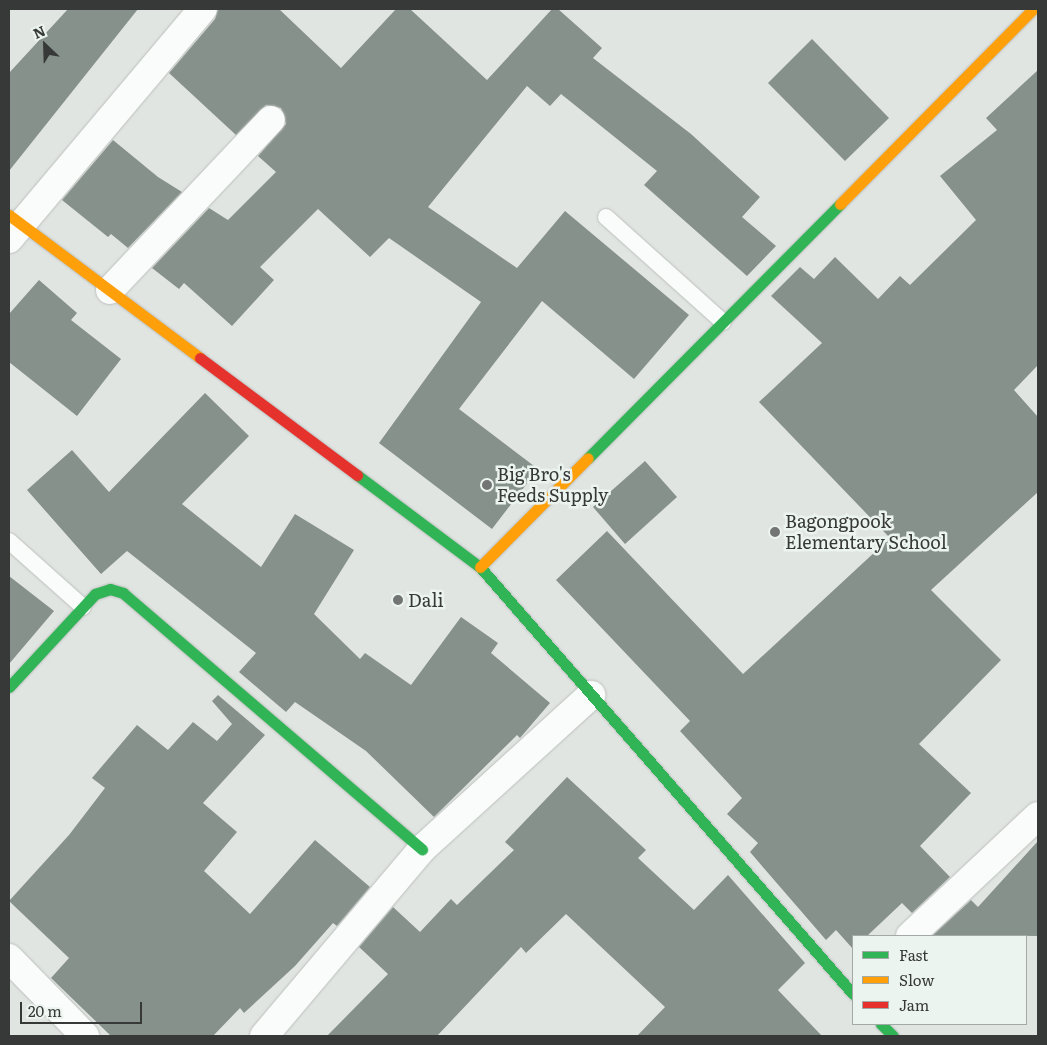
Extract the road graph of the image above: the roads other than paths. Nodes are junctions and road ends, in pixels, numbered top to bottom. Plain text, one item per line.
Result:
1 (203, 9) edge
2 (1034, 9) edge
3 (271, 120) dead end
4 (606, 217) dead end
5 (13, 226) edge
6 (110, 290) junction
7 (723, 322) junction
8 (9, 540) edge
9 (480, 567) junction
10 (83, 607) junction
11 (9, 687) edge
12 (591, 695) junction
13 (1038, 816) edge
14 (422, 849) junction
15 (911, 935) edge
16 (9, 958) edge
17 (852, 990) edge
18 (882, 1025) edge
19 (85, 1036) edge
20 (264, 1036) edge
21 (892, 1036) edge

1 - 5 street
2 - 7 street
3 - 6 street
4 - 7 lane
5 - 6 street
6 - 9 street
7 - 9 street
8 - 10 lane
9 - 12 street
10 - 11 street
10 - 14 street
12 - 14 street
12 - 17 street
13 - 15 street
14 - 20 street
16 - 19 street
18 - 21 street

